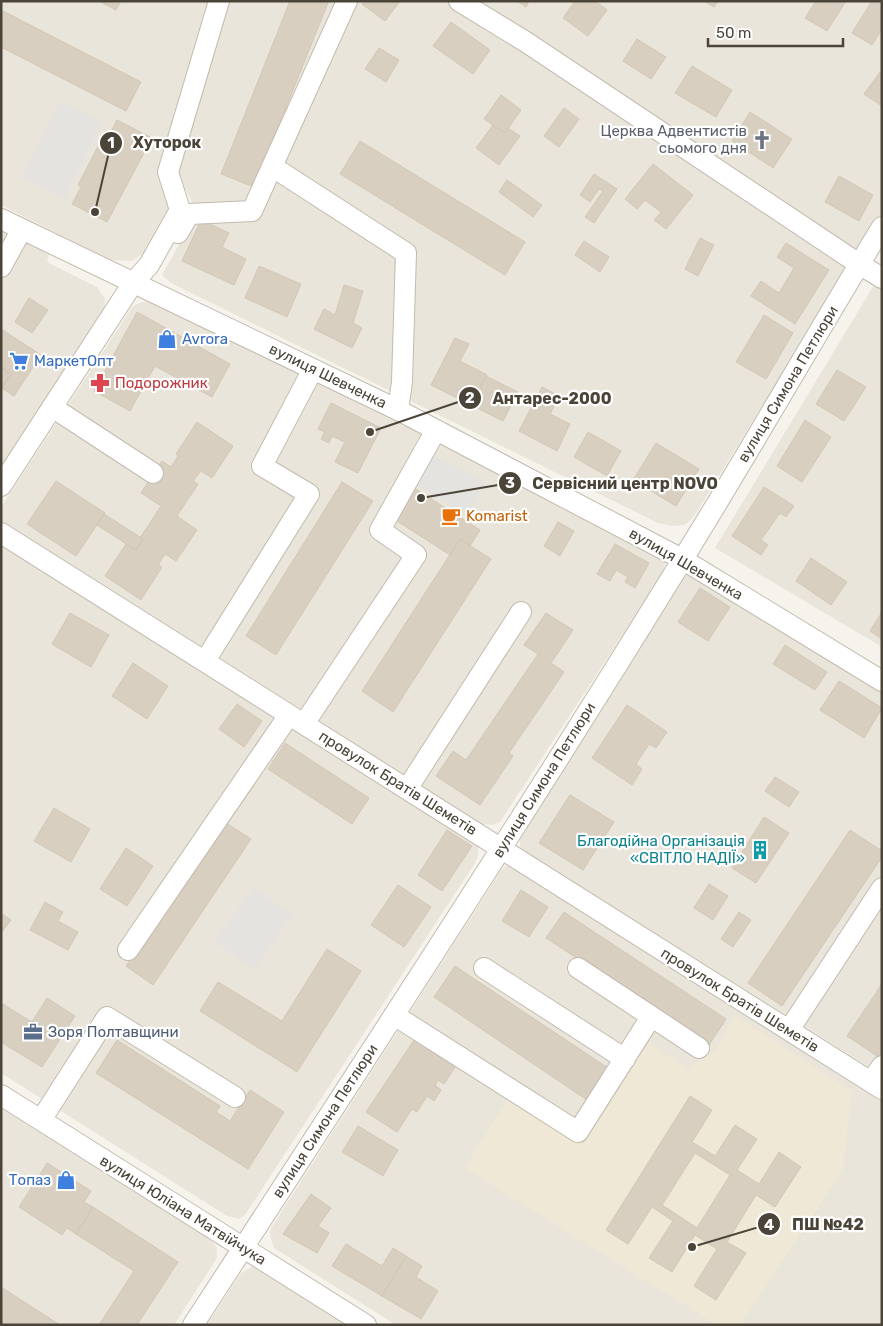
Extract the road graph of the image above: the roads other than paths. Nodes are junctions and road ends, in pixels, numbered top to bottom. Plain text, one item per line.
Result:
1 (219, 1) edge
2 (347, 1) edge
3 (459, 1) edge
4 (273, 167) junction
5 (1, 219) edge
6 (882, 227) edge
7 (22, 229) junction
8 (859, 264) junction
9 (1, 267) edge
10 (882, 278) edge
11 (133, 283) junction
12 (313, 369) junction
13 (52, 407) junction
14 (398, 410) junction
15 (436, 430) junction
16 (154, 473) dead end
17 (1, 486) edge
18 (1, 533) edge
19 (682, 559) junction
20 (521, 612) dead end
21 (205, 661) junction
22 (882, 681) edge
23 (296, 719) junction
24 (407, 789) junction
25 (501, 848) junction
26 (882, 888) edge
27 (128, 950) dead end
28 (484, 968) dead end
29 (578, 968) dead end
30 (394, 1015) junction
31 (652, 1017) junction
32 (789, 1030) junction
33 (699, 1048) dead end
34 (625, 1059) junction
35 (878, 1079) edge
36 (1, 1095) edge
37 (235, 1097) dead end
38 (42, 1120) junction
39 (244, 1248) junction
40 (194, 1325) edge
41 (366, 1325) edge

1 - 11 street
2 - 4 street
3 - 8 street
4 - 11 street
4 - 14 street
5 - 7 street, вулиця Шевченка
6 - 8 street, вулиця Симона Петлюри
7 - 9 street
7 - 11 street, вулиця Шевченка
8 - 10 street
8 - 19 street, вулиця Симона Петлюри
11 - 12 street, вулиця Шевченка
11 - 13 street
12 - 14 street, вулиця Шевченка
12 - 21 street
13 - 16 street
13 - 17 street
14 - 15 street, вулиця Шевченка
15 - 19 street, вулиця Шевченка
15 - 23 street
18 - 21 street, провулок Братів Шеметів
19 - 22 street, вулиця Шевченка
19 - 25 street, вулиця Симона Петлюри
20 - 24 street
21 - 23 street, провулок Братів Шеметів
23 - 24 street, провулок Братів Шеметів
23 - 27 street
24 - 25 street, провулок Братів Шеметів
25 - 30 street, вулиця Симона Петлюри
25 - 32 street, провулок Братів Шеметів
26 - 32 street
28 - 34 street
29 - 31 street
30 - 34 street
30 - 39 street, вулиця Симона Петлюри
31 - 33 street
31 - 34 street
32 - 35 street, провулок Братів Шеметів
36 - 38 street, вулиця Юліана Матвійчука
37 - 38 street
38 - 39 street, вулиця Юліана Матвійчука
39 - 40 street, вулиця Симона Петлюри
39 - 41 street, вулиця Юліана Матвійчука

